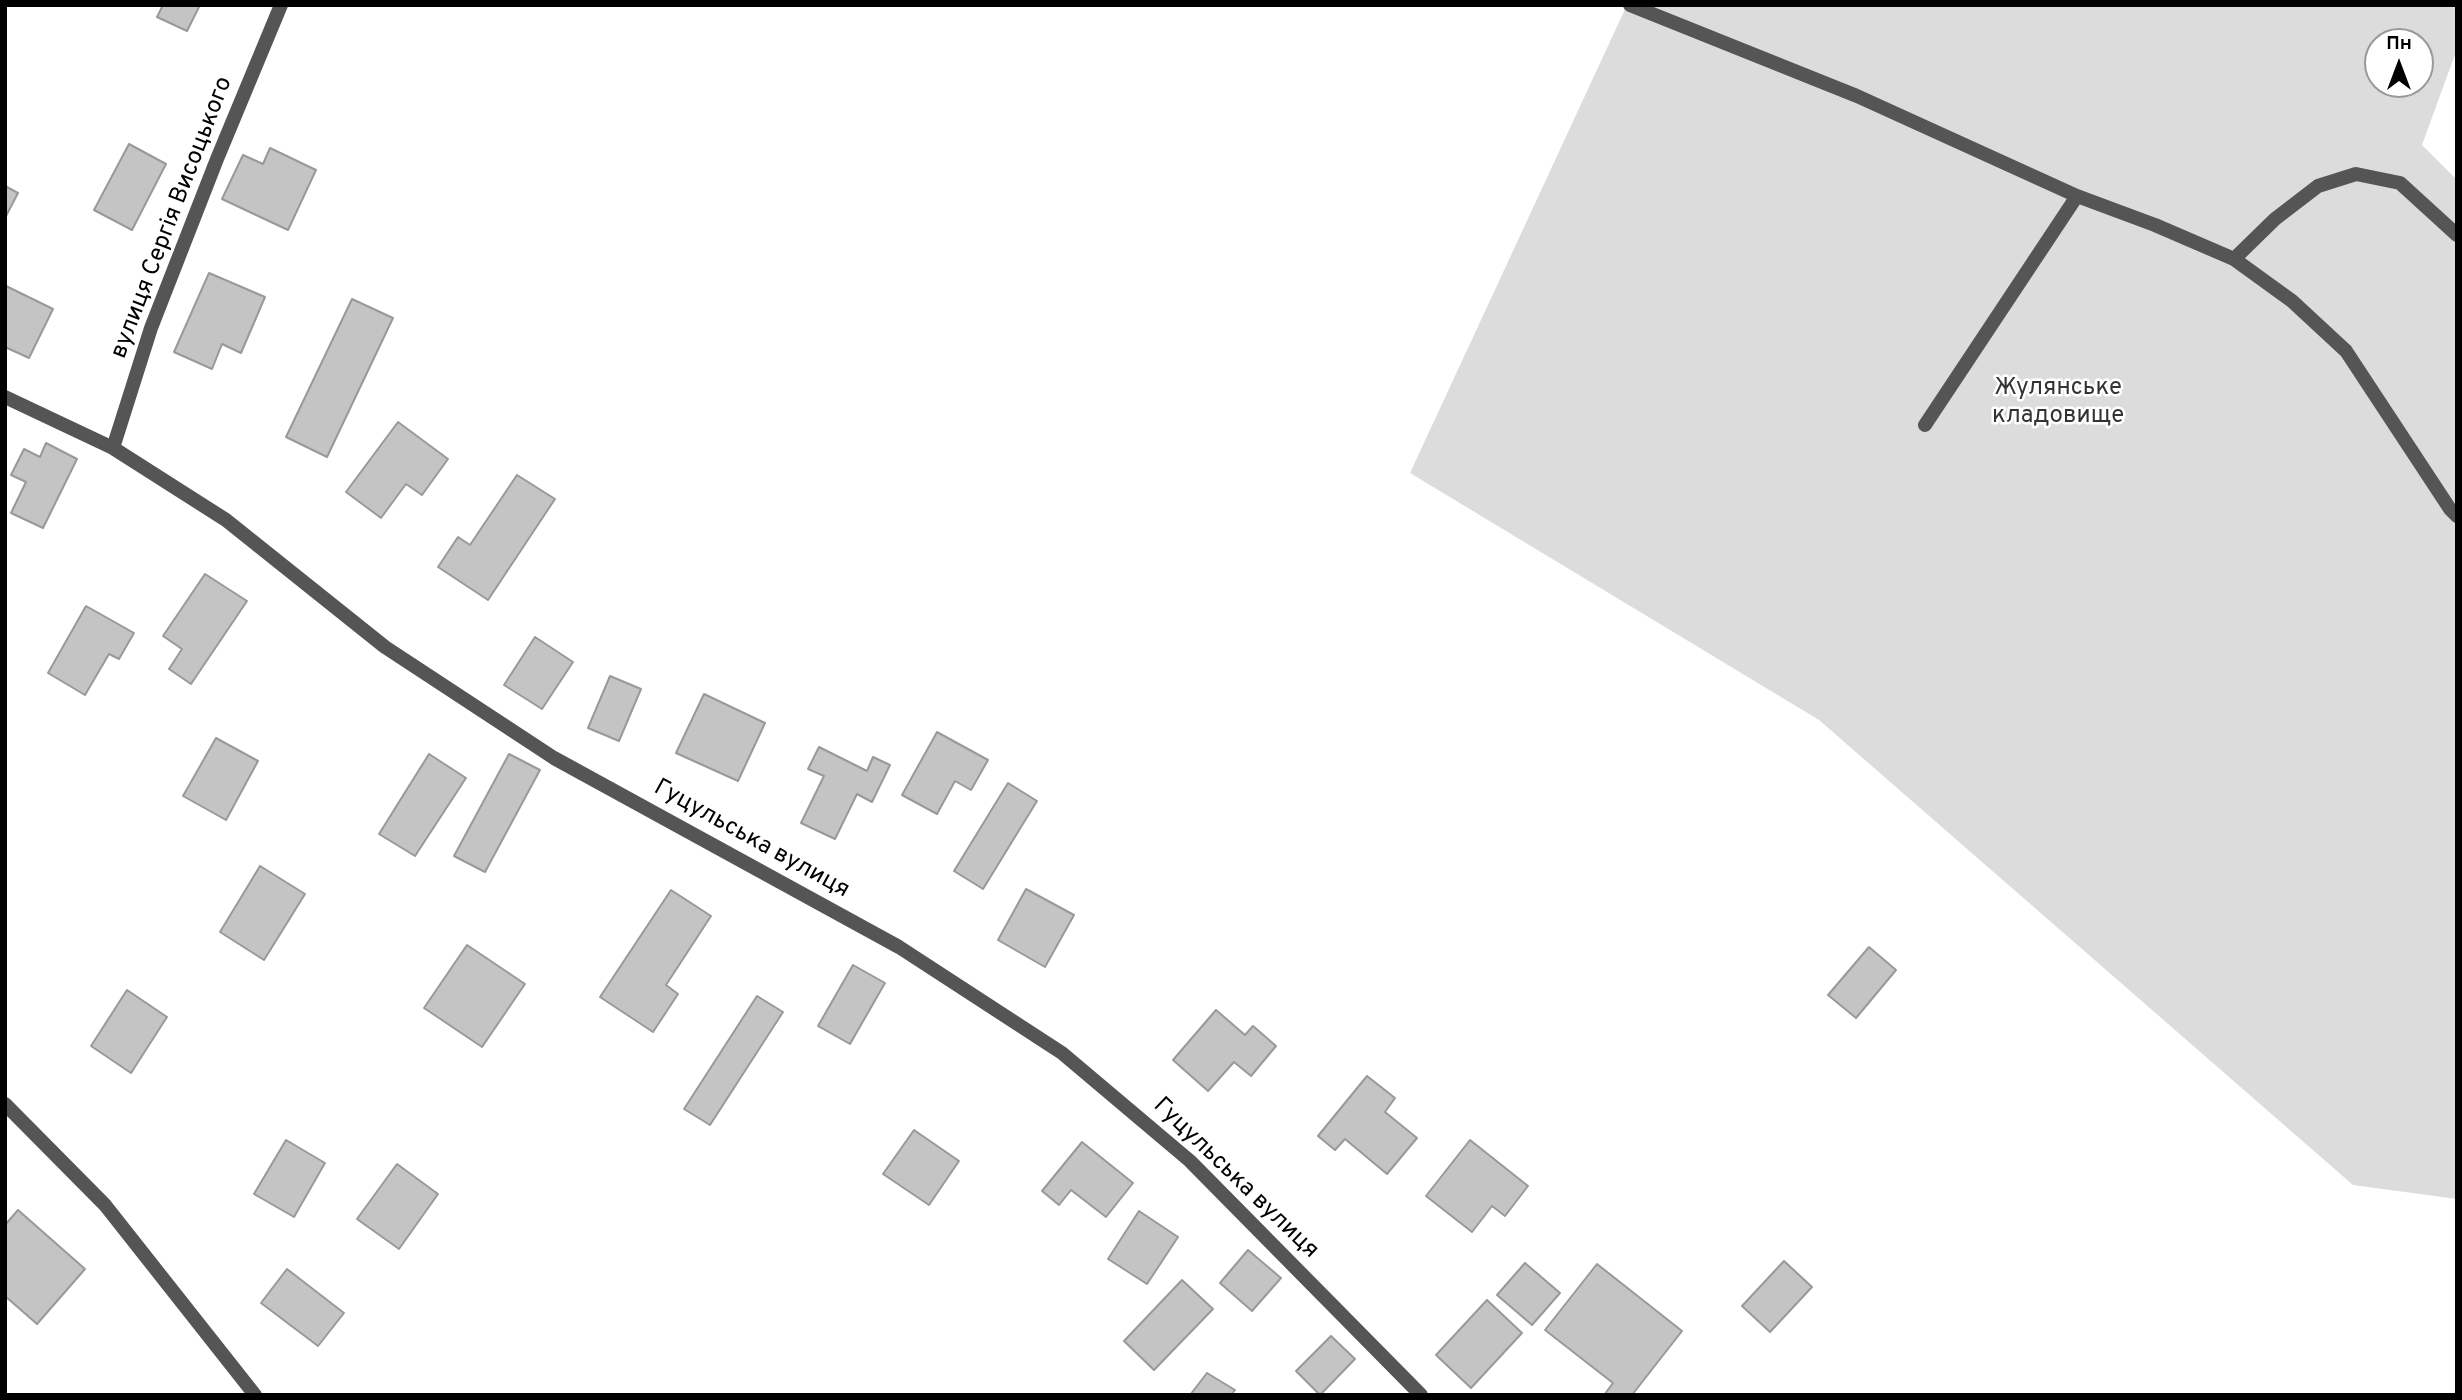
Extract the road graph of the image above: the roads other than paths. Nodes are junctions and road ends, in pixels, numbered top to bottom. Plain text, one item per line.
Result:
1 (281, 5) edge
2 (1630, 5) edge
3 (2077, 196) junction
4 (2457, 235) edge
5 (2234, 259) junction
6 (5, 397) edge
7 (1925, 425) dead end
8 (113, 448) junction
9 (2457, 516) edge
10 (5, 1104) edge
11 (255, 1395) edge
12 (1421, 1395) edge

1 - 8 street, вулиця Сергія Висоцького
2 - 3 street
3 - 5 street
3 - 7 street
4 - 5 street
5 - 9 street
6 - 8 street, Гуцульська вулиця
8 - 12 street, Гуцульська вулиця
10 - 11 street

